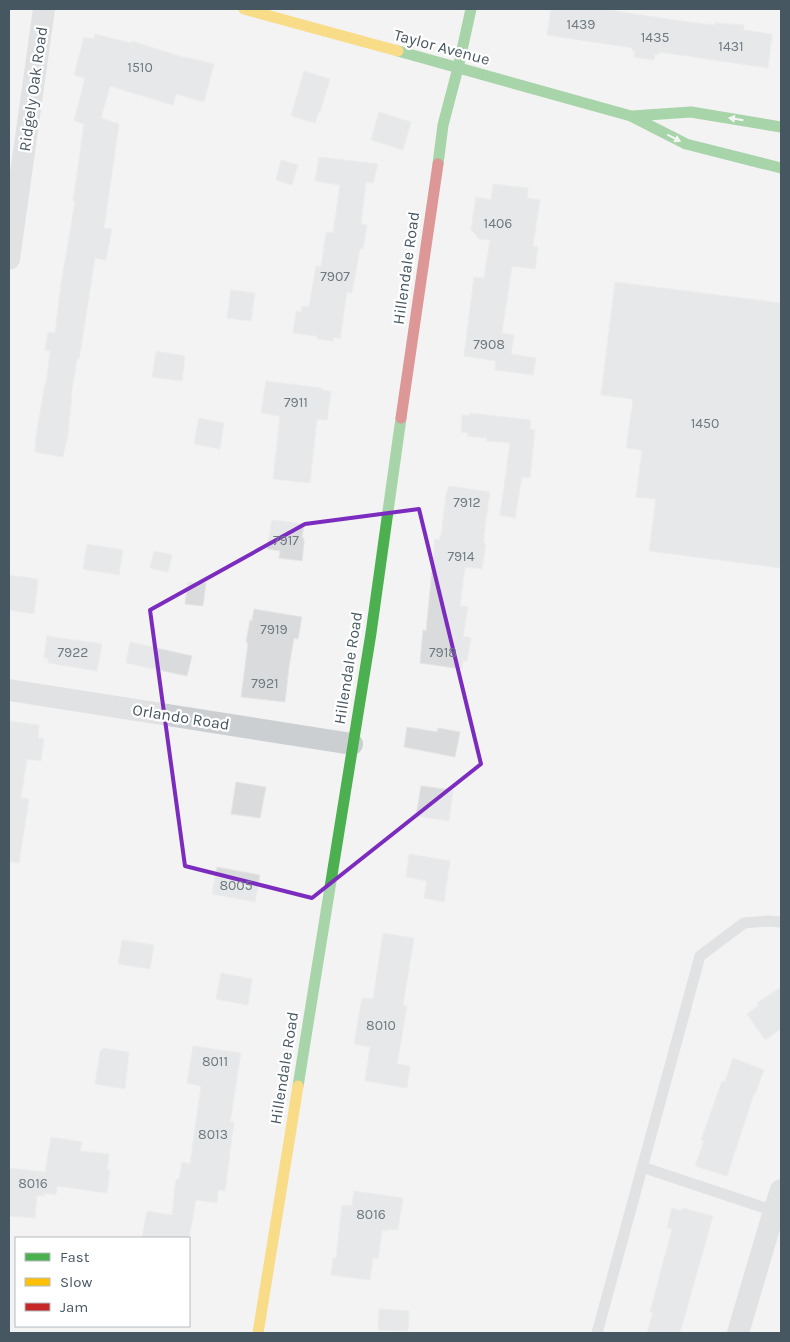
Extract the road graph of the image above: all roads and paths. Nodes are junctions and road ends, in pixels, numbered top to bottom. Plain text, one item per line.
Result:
1 (44, 9) edge
2 (244, 9) edge
3 (471, 9) edge
4 (458, 68) junction
5 (630, 116) junction
6 (781, 126) edge
7 (781, 168) edge
8 (9, 259) edge
9 (9, 690) edge
10 (352, 744) junction
11 (781, 922) edge
12 (642, 1167) junction
13 (778, 1200) edge
14 (258, 1333) edge
15 (597, 1333) edge
16 (738, 1333) edge

1 - 8 street, Ridgely Oak Road
2 - 4 street, Taylor Avenue
3 - 4 street, Hillendale Road
4 - 5 street, Taylor Avenue
4 - 10 street, Hillendale Road
6 -> 5 street, Taylor Avenue
5 -> 7 street, Taylor Avenue
9 - 10 street, Orlando Road
10 - 14 street, Hillendale Road
11 - 12 lane
12 - 13 lane
12 - 15 lane
13 - 16 street

